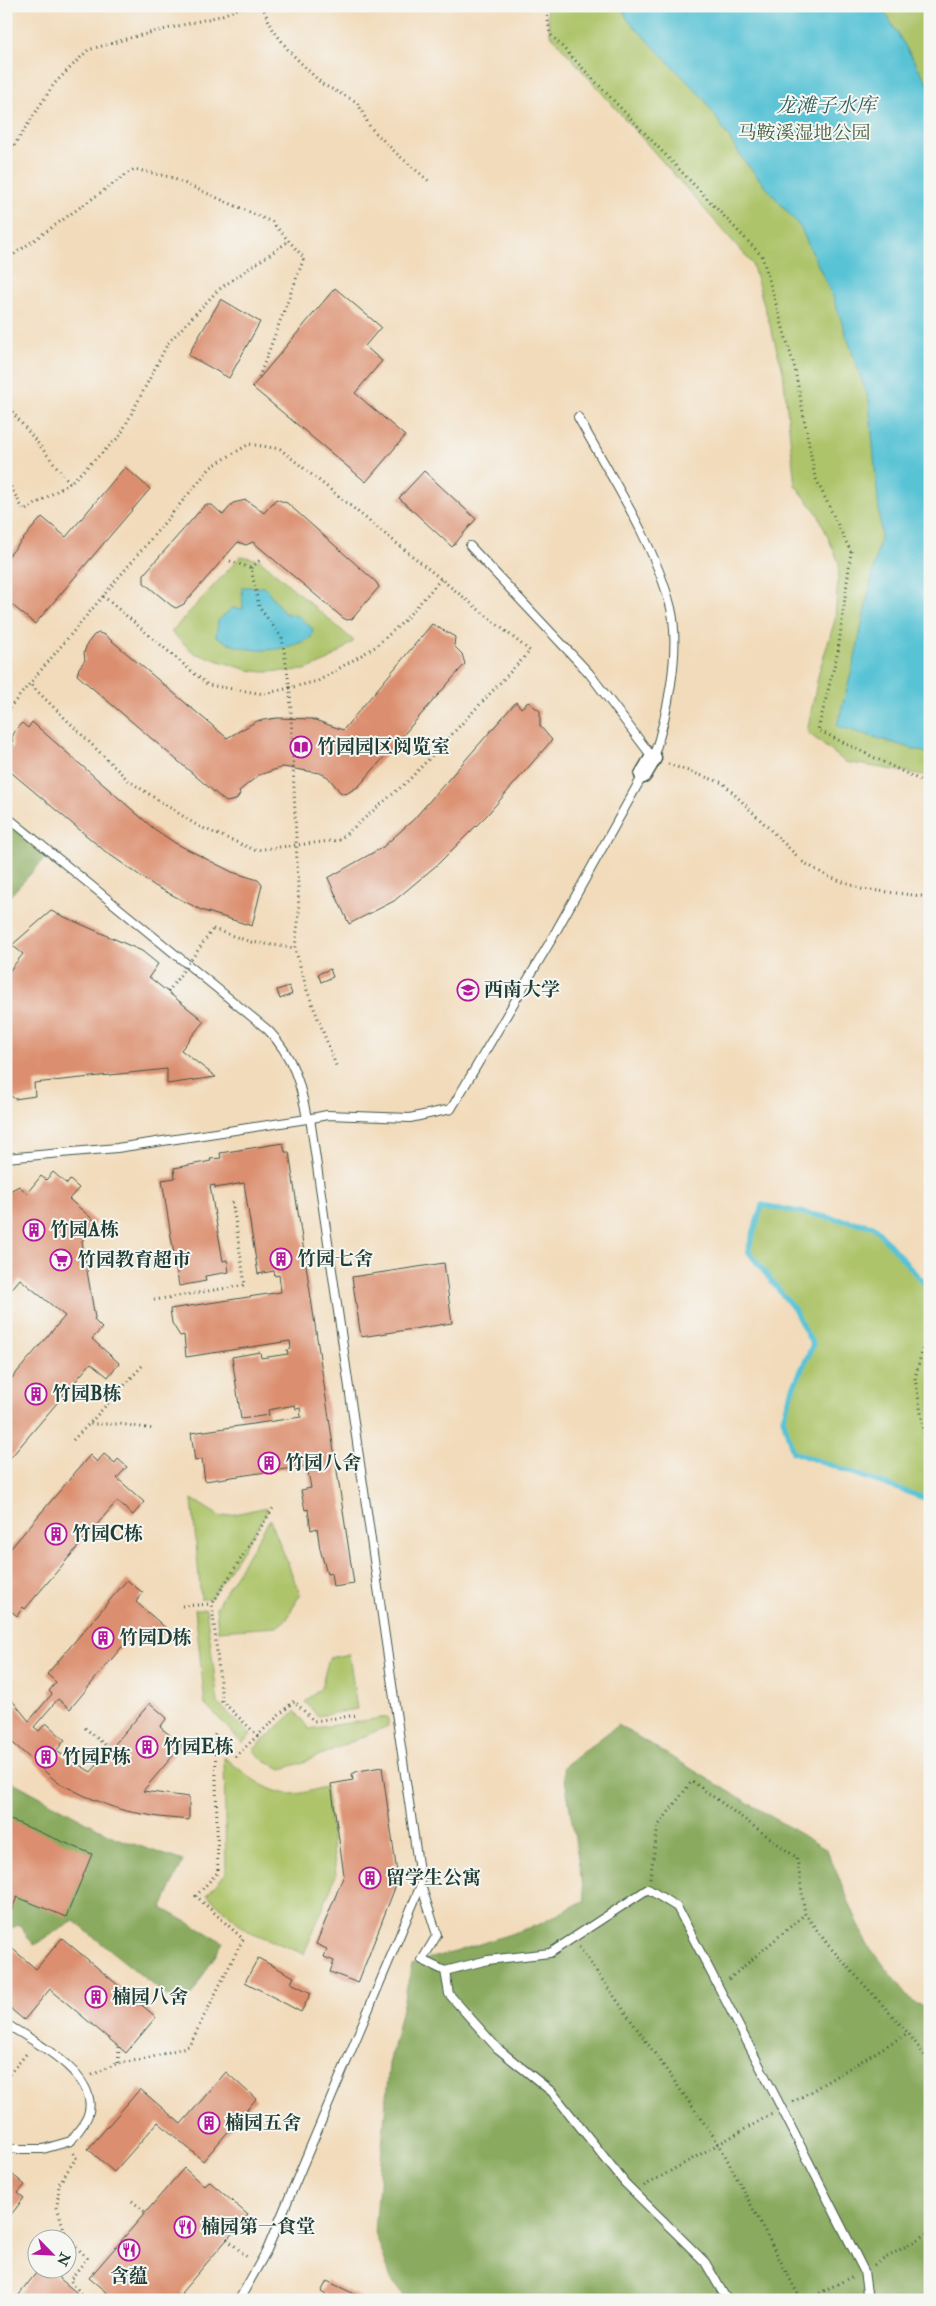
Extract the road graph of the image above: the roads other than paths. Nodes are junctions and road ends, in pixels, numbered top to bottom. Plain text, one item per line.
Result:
1 (578, 417) dead end
2 (470, 546) dead end
3 (653, 758) junction
4 (643, 775) joint
5 (6, 816) edge
6 (308, 1118) junction
7 (6, 1158) edge
8 (421, 1885) junction
9 (445, 1971) junction
10 (6, 2024) edge
11 (6, 2149) edge
12 (239, 2300) edge
13 (727, 2300) edge
14 (868, 2300) edge

1 - 3 lane
2 - 3 lane
3 - 4 street
4 - 6 lane
5 - 6 lane
6 - 7 lane
6 - 8 lane
8 - 9 lane
8 - 12 lane
9 - 13 lane
9 - 14 lane
10 - 11 lane

